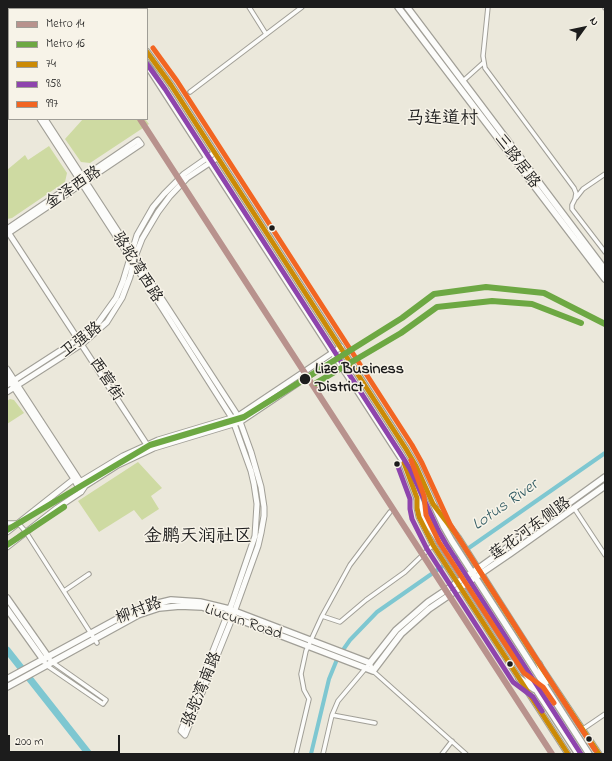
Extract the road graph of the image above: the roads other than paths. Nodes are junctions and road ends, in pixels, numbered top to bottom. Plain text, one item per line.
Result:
1 (249, 7) edge
2 (302, 7) edge
3 (398, 7) edge
4 (407, 7) edge
5 (488, 7) edge
6 (266, 34) junction
7 (148, 53) edge
8 (484, 63) junction
9 (148, 67) edge
10 (463, 82) junction
11 (190, 92) dead end
12 (41, 120) edge
13 (46, 120) edge
14 (139, 142) dead end
15 (216, 156) junction
16 (209, 160) junction
17 (605, 174) edge
18 (82, 181) junction
19 (576, 198) junction
20 (7, 232) edge
21 (132, 252) junction
22 (605, 252) edge
23 (132, 257) junction
24 (134, 264) junction
25 (605, 270) edge
26 (605, 279) edge
27 (80, 342) junction
28 (343, 350) junction
29 (335, 355) junction
30 (7, 369) edge
31 (7, 377) edge
32 (13, 384) edge
33 (7, 392) edge
34 (239, 419) junction
35 (233, 421) junction
36 (149, 447) junction
37 (605, 477) edge
38 (74, 479) junction
39 (80, 482) junction
40 (85, 486) junction
41 (605, 486) edge
42 (80, 492) junction
43 (417, 498) junction
44 (433, 504) junction
45 (574, 508) junction
46 (390, 512) dead end
47 (7, 523) edge
48 (18, 523) junction
49 (7, 532) edge
50 (26, 532) junction
51 (433, 545) junction
52 (7, 547) edge
53 (605, 555) edge
54 (480, 571) junction
55 (89, 574) dead end
56 (473, 575) junction
57 (463, 578) junction
58 (457, 583) junction
59 (64, 591) junction
60 (7, 598) edge
61 (7, 609) edge
62 (231, 613) junction
63 (322, 616) junction
64 (91, 633) junction
65 (311, 640) junction
66 (96, 641) junction
67 (308, 647) junction
68 (48, 656) junction
69 (42, 659) junction
70 (49, 663) junction
71 (540, 664) junction
72 (368, 666) junction
73 (373, 671) junction
74 (519, 678) junction
75 (7, 679) edge
76 (7, 687) edge
77 (538, 692) junction
78 (550, 692) junction
79 (605, 714) edge
80 (332, 715) junction
81 (376, 723) dead end
82 (583, 729) junction
83 (452, 741) junction
84 (296, 754) edge
85 (322, 754) edge
86 (442, 754) edge
87 (466, 754) edge
88 (568, 754) edge
89 (578, 754) edge
90 (589, 754) edge
91 (599, 754) edge

1 - 6 street
2 - 6 street
3 - 26 main road, 三路居路
4 - 10 main road, 三路居路
5 - 8 street
6 - 11 street
7 - 15 main road
8 - 10 street
8 - 19 street
9 - 16 main road
10 - 25 main road, 三路居路
12 - 18 street, 骆驼湾西路
13 - 18 street, 骆驼湾西路
14 - 18 street, 金泽西路
15 - 16 street, 卫强路
15 - 28 main road
16 - 21 street, 卫强路
16 - 23 street, 卫强路
16 - 29 main road
17 - 19 street
18 - 20 street, 金泽西路
18 - 21 street, 骆驼湾西路
18 - 23 street, 骆驼湾西路
19 - 22 street
20 - 27 street, 西营街
21 - 23 street, 骆驼湾西路
23 - 24 street, 卫强路
23 - 27 street, 卫强路
23 - 34 street, 骆驼湾西路
24 - 27 street, 卫强路
24 - 35 street, 骆驼湾西路
27 - 32 street, 卫强路
27 - 36 street, 西营街
28 - 29 street
28 - 44 main road
29 - 34 street
29 - 43 main road
30 - 32 street
31 - 32 street
32 - 33 street, 卫强路
32 - 38 street
32 - 39 street
34 - 35 street
34 - 62 street, 骆驼湾南路
35 - 36 street
35 - 62 street, 骆驼湾南路
36 - 39 street
36 - 40 street
37 - 54 main road, 莲花河东侧路
38 - 39 street
38 - 42 street
38 - 48 street
39 - 40 street
40 - 42 street
41 - 45 main road, 莲花河东侧路
42 - 50 street
43 - 51 street
43 - 57 main road
44 - 54 street
44 - 56 main road
45 - 53 street
45 - 54 main road, 莲花河东侧路
46 - 63 street
47 - 48 street
48 - 49 street
48 - 50 street
50 - 52 street
50 - 59 street
51 - 58 street
51 - 63 street
54 - 56 main road, 莲花河东侧路
54 - 71 street
55 - 59 street
56 - 57 main road, 莲花河东侧路
56 - 78 main road
57 - 58 main road, 莲花河东侧路
57 - 77 main road
58 - 72 main road, 莲花河东侧路
58 - 73 main road, 莲花河东侧路
58 - 74 street
59 - 64 street
60 - 68 main road
61 - 69 main road
62 - 62 street, 骆驼湾南路
62 - 64 main road, 柳村路
62 - 65 main road, 柳村路
62 - 66 main road, Liucun Road
62 - 67 main road, Liucun Road
63 - 65 street
64 - 66 street
64 - 68 main road, 柳村路
65 - 67 street
65 - 72 main road, 柳村路
66 - 70 main road, Liucun Road
67 - 72 main road, Liucun Road
67 - 84 street
68 - 69 main road, 柳村路
68 - 70 main road
69 - 70 main road
69 - 75 main road, 柳村路
70 - 70 street
70 - 76 main road, Liucun Road
71 - 78 main road
71 - 82 street
72 - 73 main road, Liucun Road
72 - 80 street
73 - 83 street
74 - 77 main road
74 - 88 street
77 - 89 main road
78 - 90 main road
79 - 82 street
80 - 81 street
80 - 85 street
82 - 91 street
83 - 86 street
83 - 87 street

